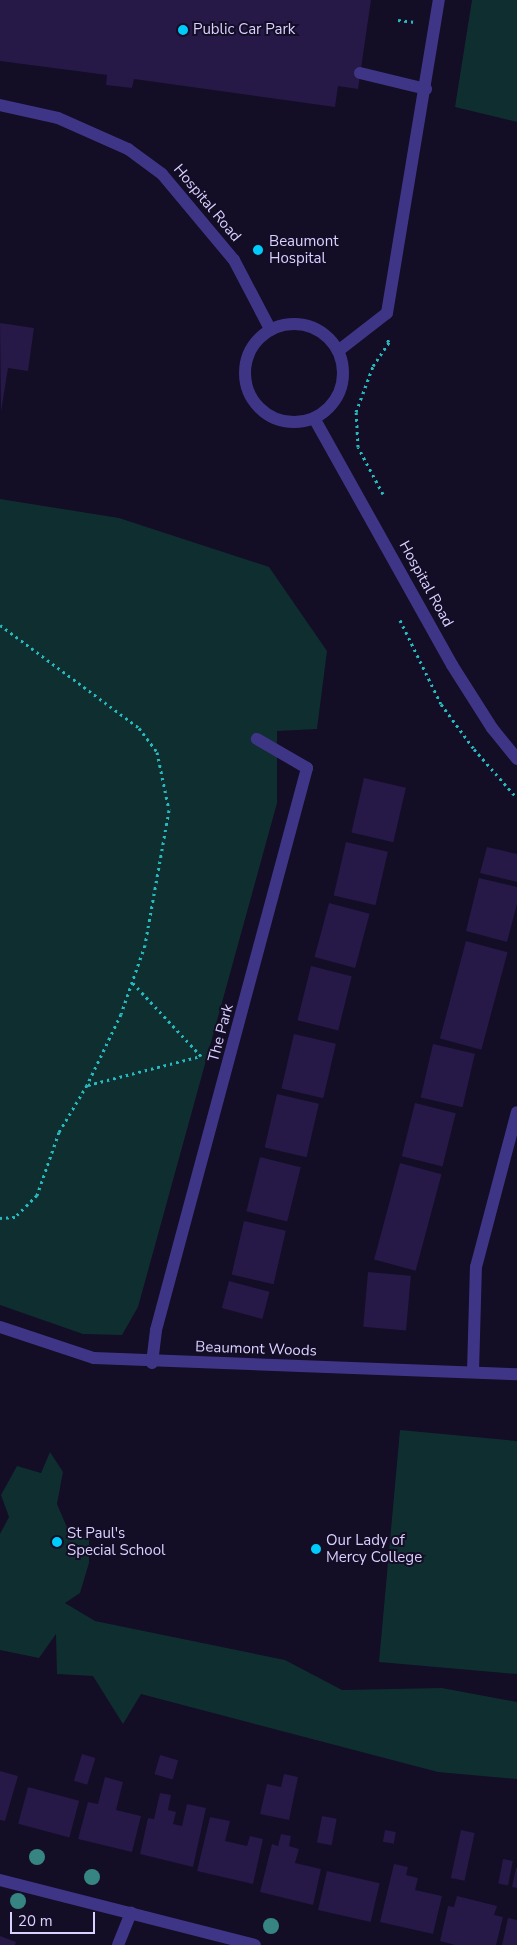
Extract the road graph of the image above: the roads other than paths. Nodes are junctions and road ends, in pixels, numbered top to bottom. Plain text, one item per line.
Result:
1 (439, 0) edge
2 (360, 73) dead end
3 (426, 89) junction
4 (0, 105) edge
5 (270, 329) junction
6 (338, 350) junction
7 (314, 418) junction
8 (257, 739) dead end
9 (517, 759) edge
10 (517, 1112) edge
11 (0, 1327) edge
12 (152, 1363) junction
13 (473, 1372) junction
14 (517, 1374) edge
15 (0, 1880) edge
16 (131, 1912) junction
17 (118, 1945) edge
18 (256, 1945) edge

1 - 3 street
2 - 3 street
3 - 6 street
4 - 5 street, Hospital Road
5 - 6 street
5 - 7 street
6 - 7 street
7 - 9 street, Hospital Road
8 - 12 street, The Park
10 - 13 street
11 - 12 street, Beaumont Woods
12 - 13 street, Beaumont Woods
13 - 14 street, Beaumont Woods
15 - 16 street
16 - 17 street
16 - 18 street

